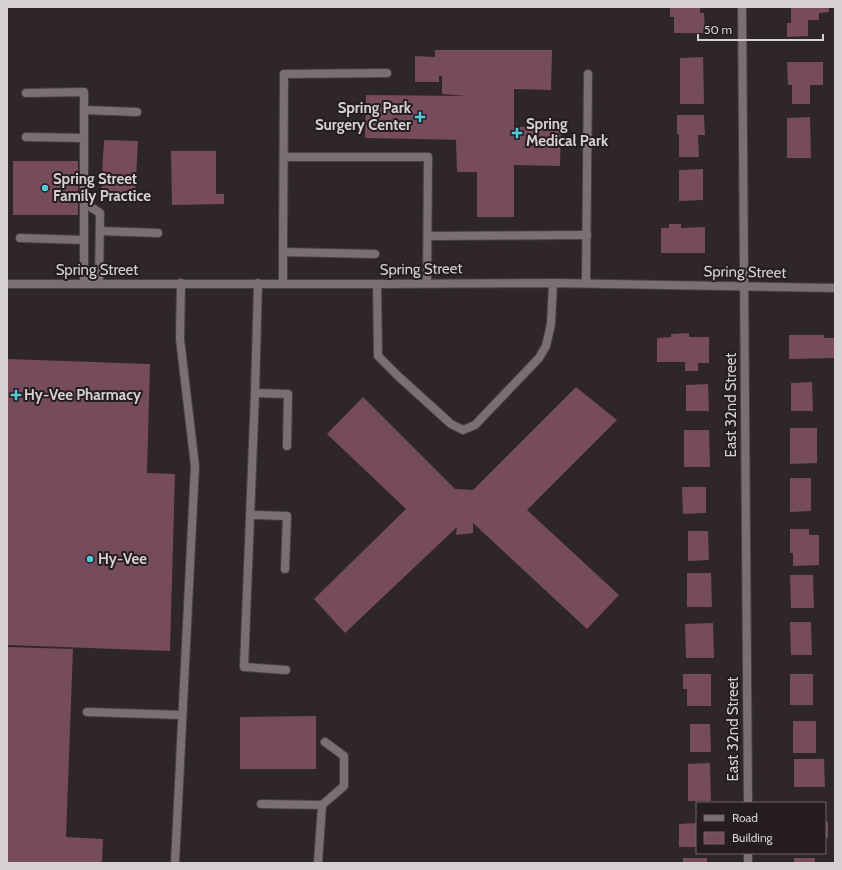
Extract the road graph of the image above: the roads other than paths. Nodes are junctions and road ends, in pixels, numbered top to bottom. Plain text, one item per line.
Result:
1 (742, 7) edge
2 (387, 73) dead end
3 (588, 74) dead end
4 (26, 93) dead end
5 (84, 110) junction
6 (137, 112) dead end
7 (26, 137) dead end
8 (84, 138) junction
9 (284, 157) junction
10 (84, 203) junction
11 (100, 231) junction
12 (158, 233) dead end
13 (587, 235) junction
14 (428, 236) junction
15 (20, 238) dead end
16 (84, 240) junction
17 (284, 252) junction
18 (375, 254) dead end
19 (553, 282) junction
20 (181, 283) junction
21 (258, 283) junction
22 (283, 283) junction
23 (427, 283) junction
24 (586, 283) junction
25 (7, 284) edge
26 (84, 284) junction
27 (99, 284) junction
28 (377, 284) junction
29 (744, 286) junction
30 (835, 288) edge
31 (255, 393) junction
32 (287, 446) dead end
33 (250, 515) junction
34 (285, 568) dead end
35 (286, 670) dead end
36 (87, 712) dead end
37 (182, 715) junction
38 (325, 742) dead end
39 (748, 802) edge
40 (262, 804) dead end
41 (322, 805) junction
42 (175, 863) edge
43 (318, 863) edge

1 - 29 street, East 32nd Street
2 - 9 street
3 - 13 street
4 - 5 street
5 - 6 street
5 - 8 street
7 - 8 street
8 - 10 street
9 - 14 street
9 - 17 street
10 - 11 street
10 - 16 street
11 - 12 street
11 - 27 street
13 - 14 street
13 - 24 street
14 - 23 street
15 - 16 street
16 - 26 street
17 - 18 street
17 - 22 street
19 - 23 street, Spring Street
19 - 24 street, Spring Street
19 - 28 street
20 - 21 street, Spring Street
20 - 27 street, Spring Street
20 - 37 street
21 - 22 street, Spring Street
21 - 31 street
22 - 28 street, Spring Street
23 - 28 street, Spring Street
24 - 29 street, Spring Street
25 - 26 street, Spring Street
26 - 27 street, Spring Street
29 - 30 street, Spring Street
29 - 39 street, East 32nd Street
31 - 32 street
31 - 33 street
33 - 34 street
33 - 35 street
36 - 37 street
37 - 42 street
38 - 41 street
40 - 41 street
41 - 43 street

